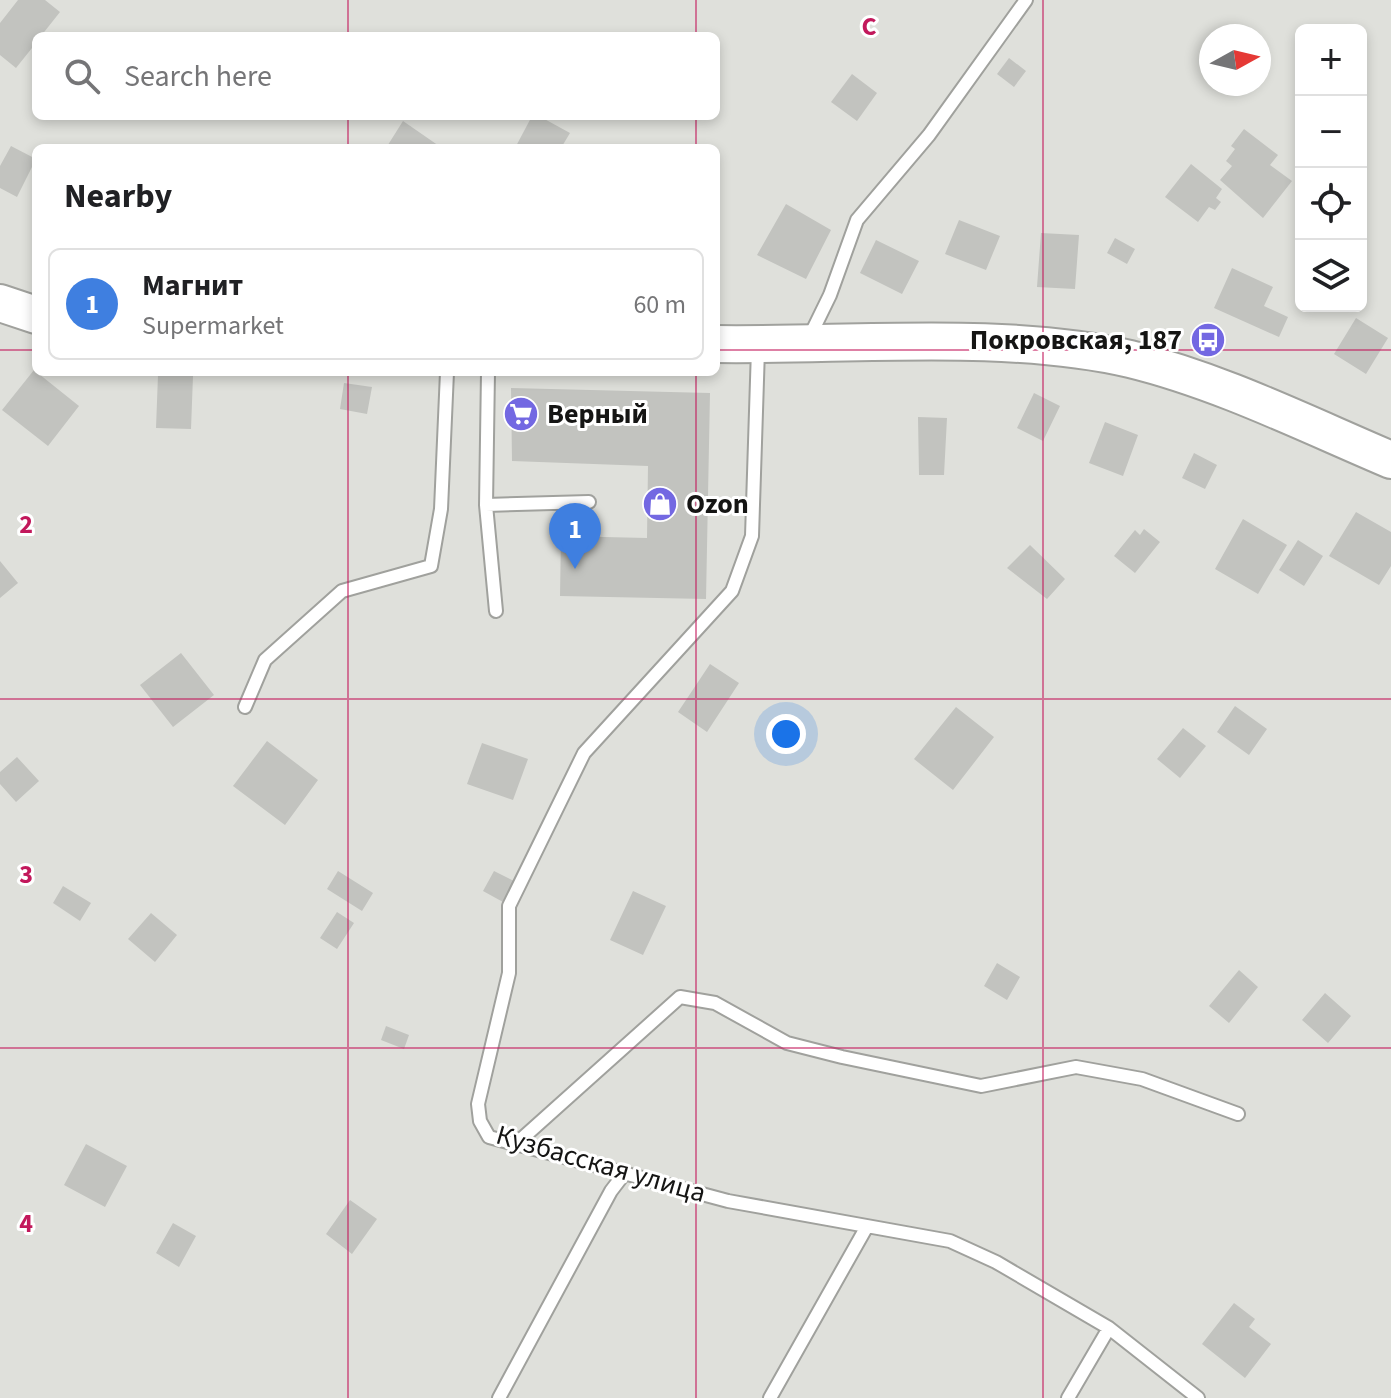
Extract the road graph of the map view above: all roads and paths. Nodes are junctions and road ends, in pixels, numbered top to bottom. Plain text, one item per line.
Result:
1 (1026, 0) edge
2 (0, 303) edge
3 (32, 314) edge
4 (720, 344) edge
5 (806, 344) junction
6 (758, 345) junction
7 (447, 376) edge
8 (488, 376) edge
9 (1391, 460) edge
10 (589, 502) dead end
11 (486, 505) junction
12 (496, 611) dead end
13 (245, 707) dead end
14 (1238, 1114) dead end
15 (517, 1143) junction
16 (624, 1174) junction
17 (866, 1228) junction
18 (1109, 1328) junction
19 (499, 1398) edge
20 (770, 1398) edge
21 (1068, 1398) edge
22 (1198, 1398) edge

1 - 5 lane
2 - 3 main road
4 - 6 main road
5 - 6 main road
5 - 9 main road
6 - 15 lane, Кузбасская улица
7 - 13 lane
8 - 11 lane
10 - 11 lane
11 - 12 lane
14 - 15 lane
15 - 16 lane, Кузбасская улица
16 - 17 lane, Кузбасская улица
16 - 19 lane
17 - 18 lane, Кузбасская улица
17 - 20 lane
18 - 21 lane
18 - 22 lane, Кузбасская улица

